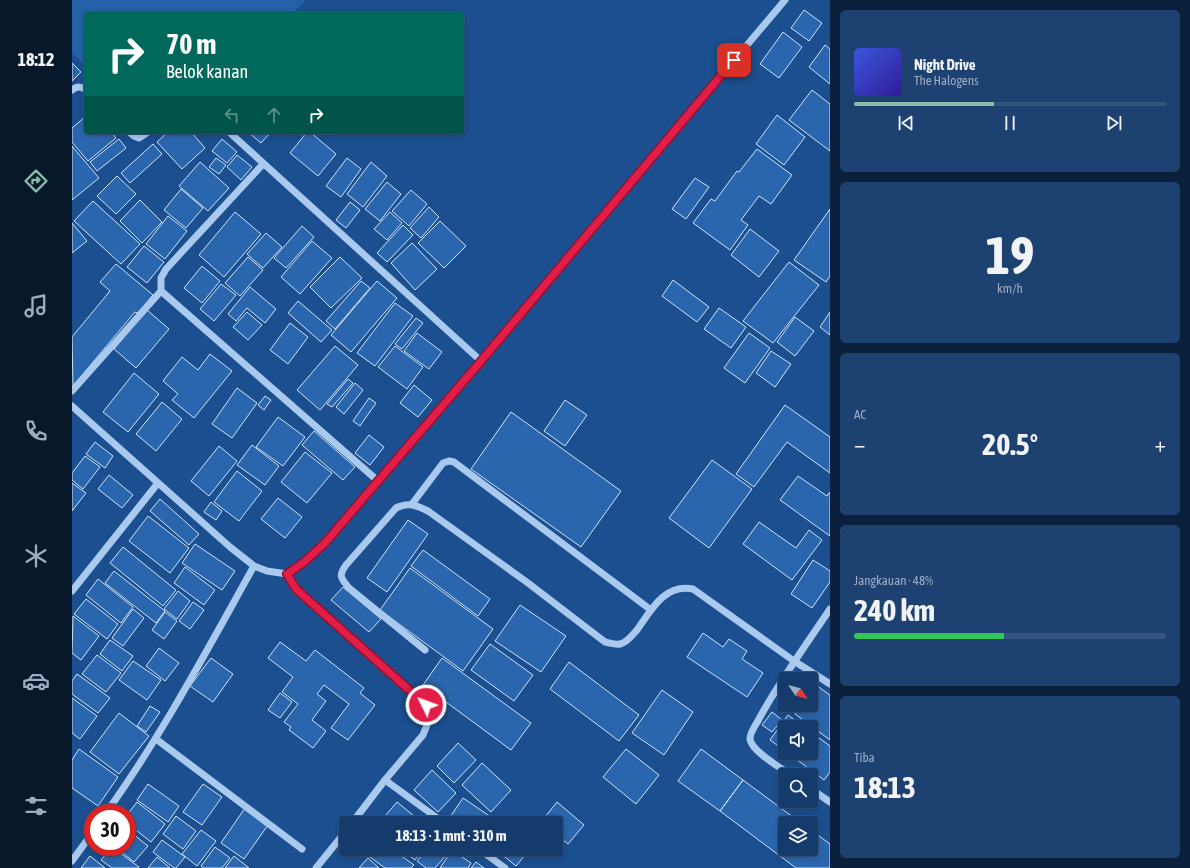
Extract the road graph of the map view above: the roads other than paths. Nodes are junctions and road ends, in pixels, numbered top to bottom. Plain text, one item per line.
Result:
1 (785, 0) edge
2 (84, 89) edge
3 (72, 90) edge
4 (132, 134) edge
5 (145, 134) edge
6 (231, 134) edge
7 (263, 164) junction
8 (161, 291) junction
9 (481, 361) junction
10 (72, 391) edge
11 (72, 406) edge
12 (378, 481) junction
13 (158, 483) junction
14 (412, 504) junction
15 (254, 566) junction
16 (287, 574) junction
17 (72, 591) edge
18 (830, 609) edge
19 (651, 610) junction
20 (425, 650) dead end
21 (794, 661) junction
22 (830, 684) edge
23 (156, 739) junction
24 (781, 768) edge
25 (385, 780) junction
26 (818, 794) edge
27 (830, 802) edge
28 (112, 804) edge
29 (357, 816) edge
30 (434, 816) edge
31 (339, 840) edge
32 (84, 844) edge
33 (302, 849) dead end
34 (489, 856) edge
35 (72, 861) edge
36 (316, 868) edge
37 (505, 868) edge

1 - 9 street
2 - 3 street
4 - 5 street
6 - 7 street
7 - 8 street
7 - 9 street
8 - 10 street
8 - 12 street
9 - 12 street
11 - 13 street
12 - 16 street
13 - 15 street
13 - 17 street
14 - 19 street
14 - 19 street
14 - 20 street
15 - 16 street
15 - 23 street
16 - 25 street
18 - 21 street
19 - 21 street
21 - 22 street
21 - 24 street
23 - 28 street
23 - 33 street
25 - 29 street
25 - 30 street
26 - 27 street
31 - 36 street
32 - 35 street
34 - 37 street

